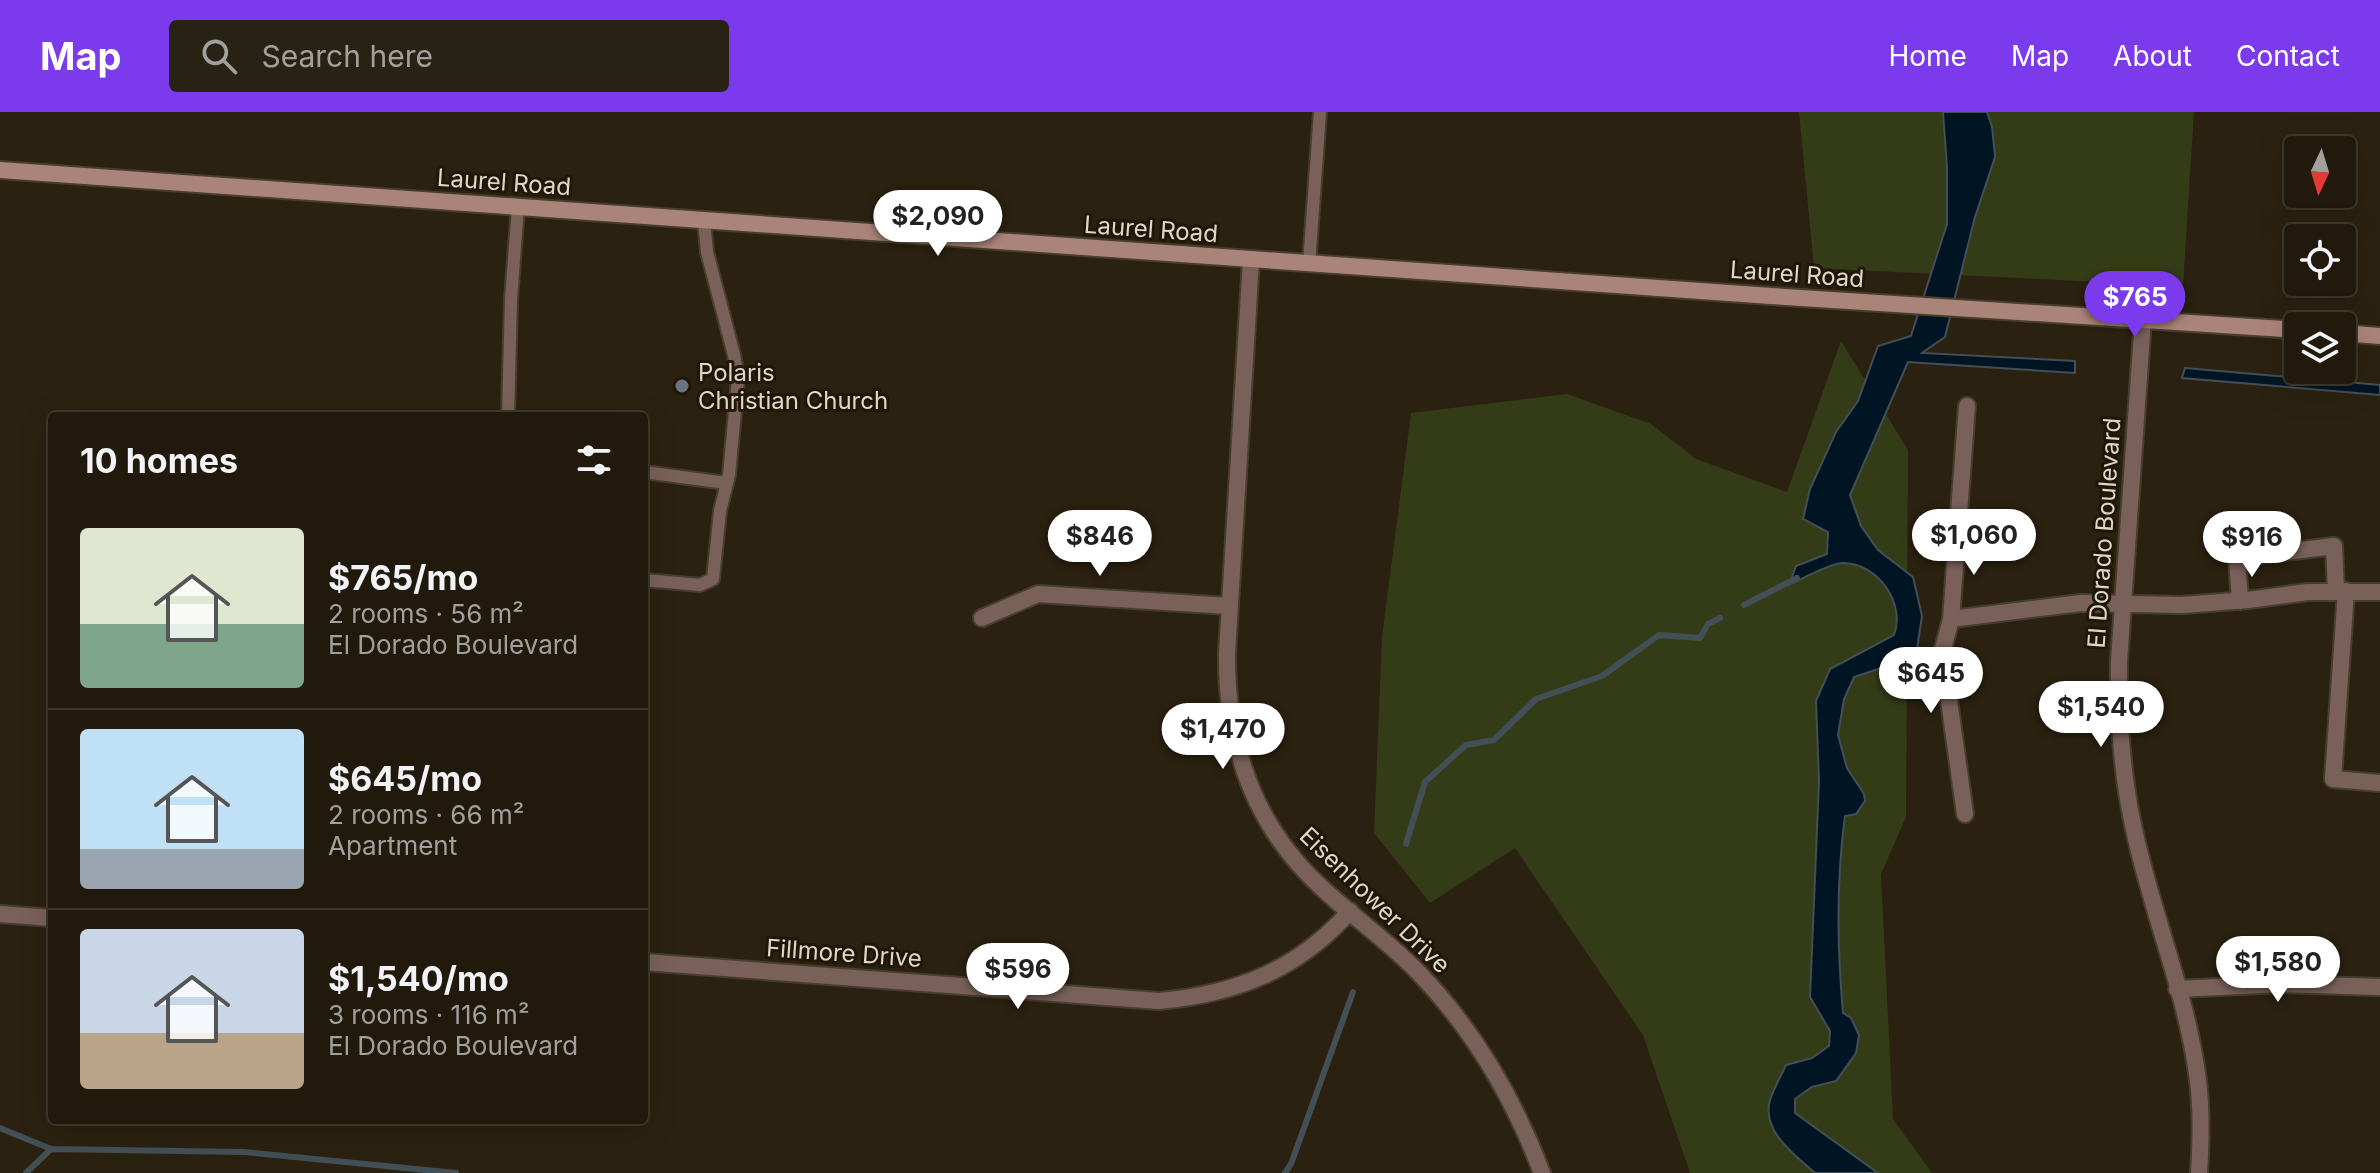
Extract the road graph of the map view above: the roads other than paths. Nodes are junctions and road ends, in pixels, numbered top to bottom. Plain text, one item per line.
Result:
1 (1320, 112) edge
2 (0, 170) edge
3 (518, 207) junction
4 (704, 221) junction
5 (1251, 260) junction
6 (1309, 264) junction
7 (2143, 319) junction
8 (2284, 329) edge
9 (2356, 334) edge
10 (2380, 336) edge
11 (1967, 406) dead end
12 (508, 412) edge
13 (648, 473) edge
14 (726, 483) junction
15 (648, 580) edge
16 (2341, 591) junction
17 (2380, 592) edge
18 (2240, 601) junction
19 (2123, 603) junction
20 (1230, 606) junction
21 (982, 618) dead end
22 (1951, 619) junction
23 (2380, 783) edge
24 (1965, 814) dead end
25 (1350, 911) junction
26 (0, 914) edge
27 (48, 918) edge
28 (648, 962) edge
29 (2380, 987) edge
30 (2177, 989) junction
31 (1542, 1173) edge
32 (2199, 1173) edge

1 - 6 lane
2 - 3 street, Laurel Road
3 - 4 street, Laurel Road
3 - 12 lane
4 - 5 street, Laurel Road
4 - 14 lane
5 - 6 street, Laurel Road
5 - 20 street, Eisenhower Drive
6 - 7 street, Laurel Road
7 - 8 street, Laurel Road
7 - 19 street, El Dorado Boulevard
9 - 10 street
11 - 22 street
13 - 14 lane
14 - 15 lane
16 - 17 street
16 - 18 street
16 - 18 street
16 - 23 street
18 - 19 street
19 - 22 street
19 - 30 street, El Dorado Boulevard
20 - 21 street
20 - 25 street, Eisenhower Drive
22 - 24 street
25 - 28 street, Fillmore Drive
25 - 31 street, Eisenhower Drive
26 - 27 street
29 - 30 street
30 - 32 street, El Dorado Boulevard

